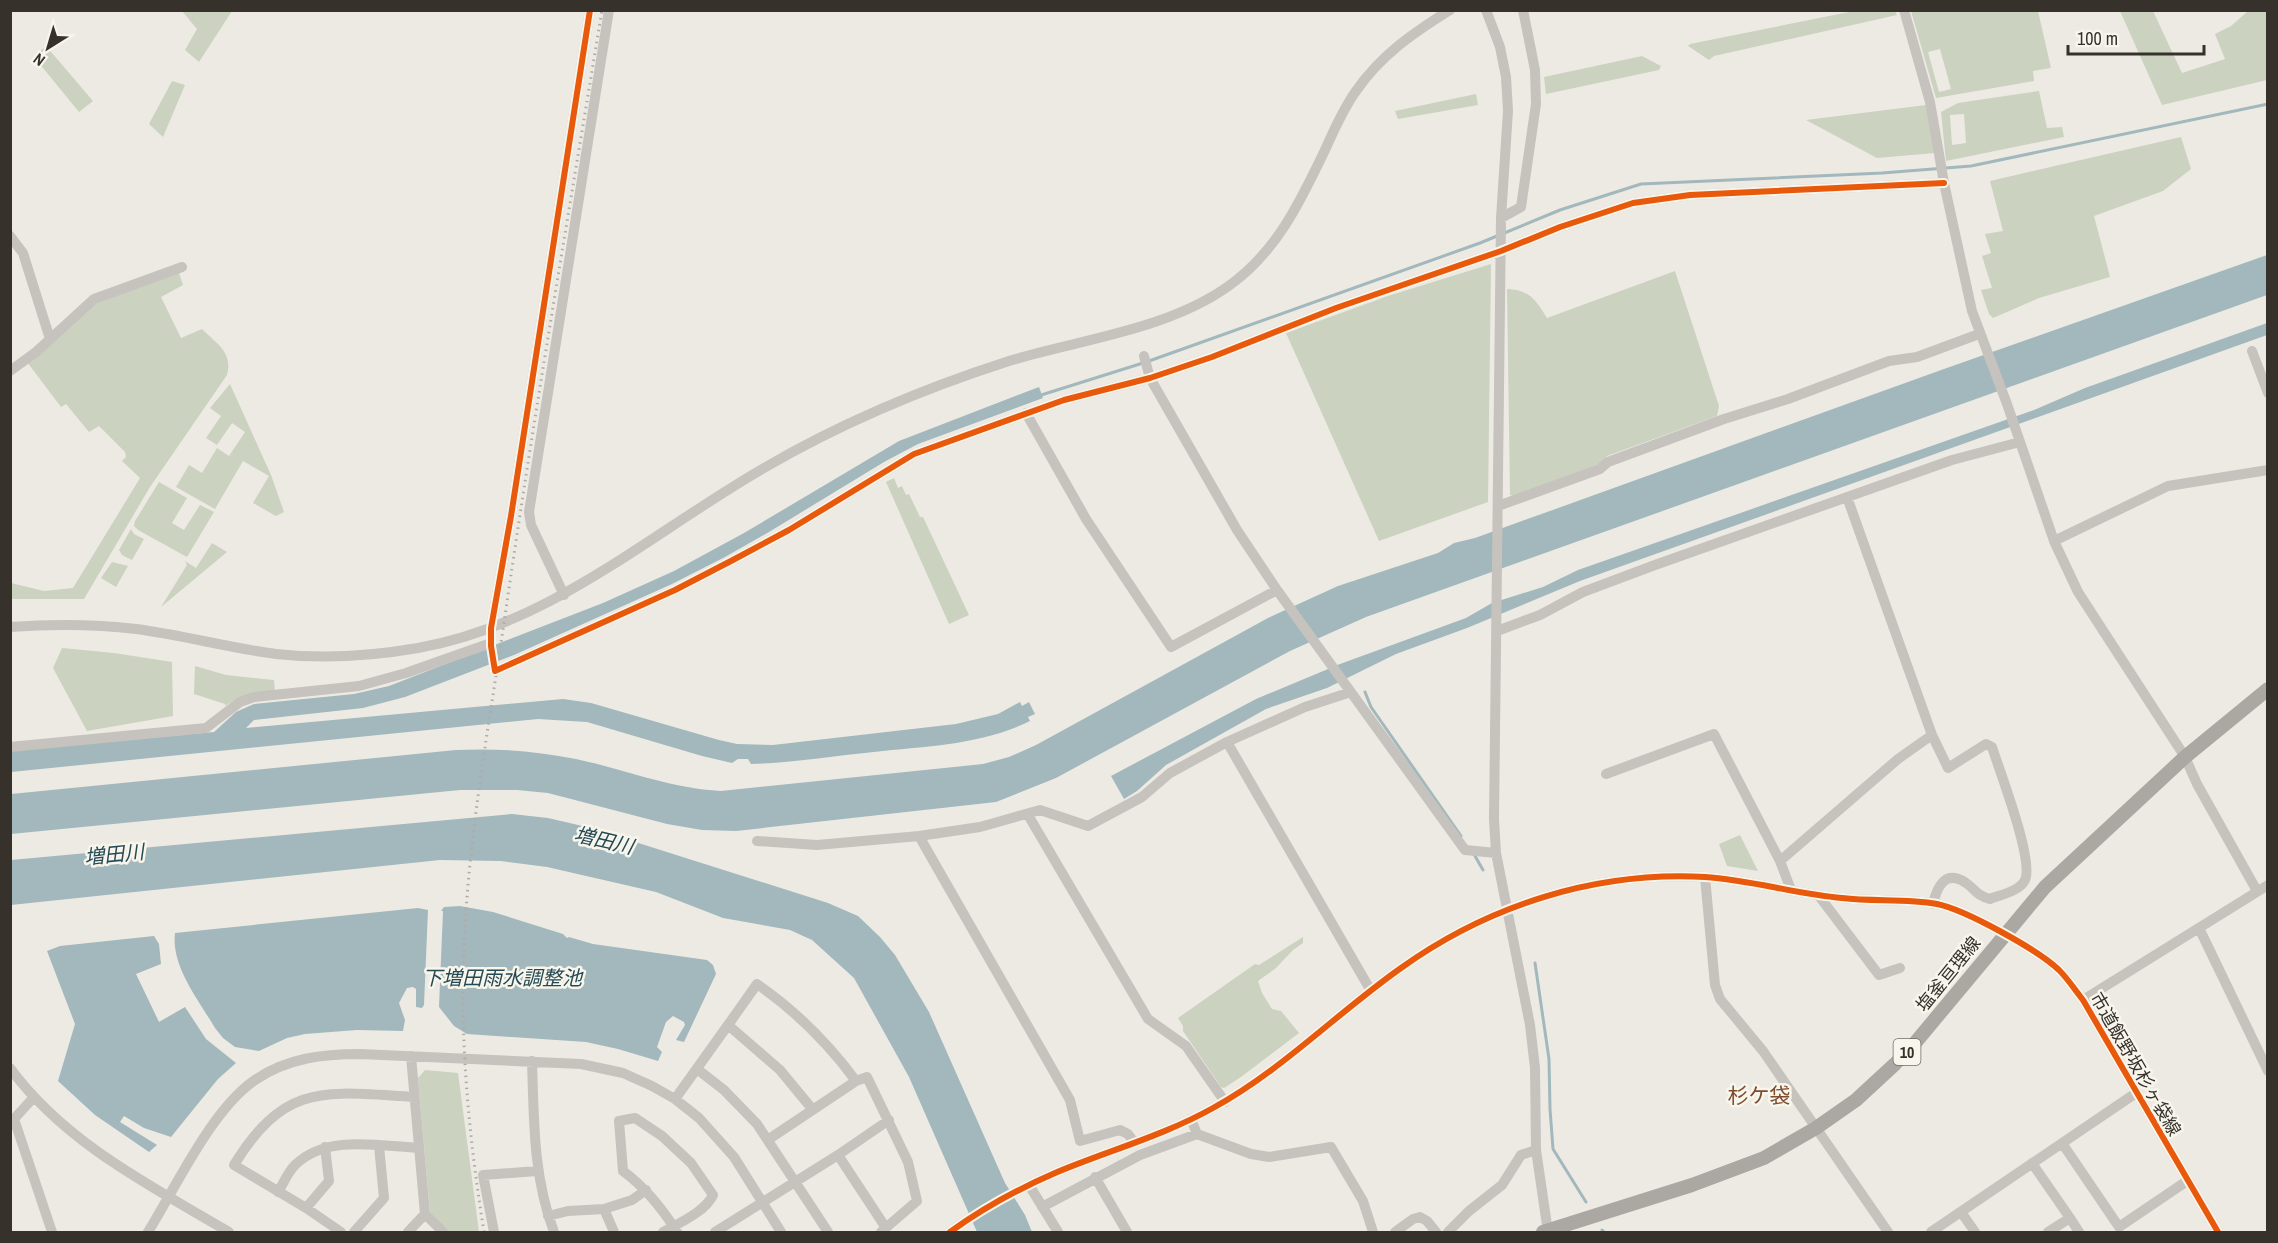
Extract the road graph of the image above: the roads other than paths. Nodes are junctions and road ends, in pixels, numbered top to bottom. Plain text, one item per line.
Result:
1 (590, 10) edge
2 (609, 10) edge
3 (1450, 10) edge
4 (1486, 10) edge
5 (1523, 10) edge
6 (1904, 10) edge
7 (1944, 180) junction
8 (1502, 222) junction
9 (10, 236) edge
10 (1501, 249) junction
11 (182, 267) dead end
12 (1979, 333) junction
13 (50, 339) junction
14 (2252, 351) dead end
15 (1144, 356) dead end
16 (10, 371) edge
17 (1149, 376) junction
18 (2268, 393) edge
19 (1026, 413) junction
20 (2020, 440) junction
21 (2268, 470) edge
22 (1847, 497) junction
23 (1498, 506) junction
24 (2054, 541) junction
25 (1277, 590) junction
26 (564, 595) junction
27 (10, 627) edge
28 (490, 627) junction
29 (1497, 628) junction
30 (491, 644) junction
31 (2268, 689) edge
32 (1350, 690) junction
33 (1932, 735) junction
34 (1227, 742) junction
35 (10, 747) edge
36 (2185, 757) junction
37 (1605, 774) dead end
38 (1028, 815) junction
39 (919, 836) junction
40 (757, 841) dead end
41 (1497, 853) junction
42 (1780, 861) junction
43 (1705, 877) junction
44 (2268, 885) edge
45 (1791, 890) junction
46 (2257, 891) junction
47 (1819, 896) junction
48 (1933, 904) junction
49 (1508, 907) junction
50 (2199, 928) junction
51 (2004, 934) junction
52 (1900, 968) dead end
53 (1371, 991) junction
54 (2083, 1000) junction
55 (728, 1025) junction
56 (411, 1056) junction
57 (532, 1061) junction
58 (10, 1068) edge
59 (697, 1069) junction
60 (2268, 1071) edge
61 (856, 1081) junction
62 (2136, 1092) junction
63 (34, 1097) junction
64 (414, 1097) junction
65 (675, 1099) junction
66 (1225, 1102) junction
67 (813, 1110) junction
68 (1191, 1119) junction
69 (889, 1120) junction
70 (1816, 1128) junction
71 (1197, 1134) junction
72 (769, 1139) junction
73 (1134, 1142) junction
74 (2062, 1143) junction
75 (379, 1146) junction
76 (325, 1147) junction
77 (419, 1148) junction
78 (1536, 1150) junction
79 (838, 1155) junction
80 (2032, 1163) junction
81 (537, 1172) junction
82 (1095, 1177) junction
83 (795, 1181) junction
84 (2187, 1181) junction
85 (1025, 1187) junction
86 (646, 1190) junction
87 (278, 1192) junction
88 (170, 1197) junction
89 (762, 1203) junction
90 (1042, 1207) junction
91 (306, 1208) junction
92 (604, 1209) junction
93 (1961, 1212) junction
94 (425, 1214) junction
95 (548, 1216) junction
96 (2070, 1218) junction
97 (675, 1229) edge
98 (883, 1230) edge
99 (954, 1230) edge
100 (1546, 1232) edge
101 (2218, 1232) edge
102 (52, 1233) edge
103 (148, 1233) edge
104 (229, 1233) edge
105 (341, 1233) edge
106 (354, 1233) edge
107 (408, 1233) edge
108 (443, 1233) edge
109 (494, 1233) edge
110 (554, 1233) edge
111 (614, 1233) edge
112 (663, 1233) edge
113 (716, 1233) edge
114 (781, 1233) edge
115 (828, 1233) edge
116 (1058, 1233) edge
117 (1127, 1233) edge
118 (1373, 1233) edge
119 (1395, 1233) edge
120 (1436, 1233) edge
121 (1448, 1233) edge
122 (1888, 1233) edge
123 (1931, 1233) edge
124 (1975, 1233) edge
125 (2048, 1233) edge
126 (2079, 1233) edge

1 - 28 street
2 - 26 street
3 - 26 street
4 - 8 street
5 - 8 street
6 - 7 street
7 - 10 street
7 - 12 street
8 - 10 street
9 - 13 street
10 - 17 street
10 - 23 street
11 - 13 street
12 - 20 street
12 - 23 street
13 - 16 street
14 - 18 street
15 - 17 street
17 - 19 street
17 - 25 street
19 - 25 street
19 - 30 street
20 - 22 street
20 - 24 street
21 - 24 street
22 - 29 street
22 - 33 street
23 - 29 street
24 - 36 street
25 - 32 street
26 - 28 street
27 - 28 street
28 - 30 street
29 - 41 street
30 - 35 street
31 - 36 main road, 塩釜亘理線 / 10
32 - 34 street
32 - 41 street
33 - 42 street
33 - 48 street
34 - 38 street
34 - 53 street
36 - 46 street
36 - 51 main road, 塩釜亘理線 / 10
37 - 42 street
38 - 39 street
38 - 66 street
39 - 40 street
39 - 73 street
41 - 49 street
42 - 45 street
43 - 45 street, 市道飯野坂杉ヶ袋線
43 - 49 street, 市道飯野坂杉ヶ袋線
43 - 70 street
44 - 46 street
45 - 47 street, 市道飯野坂杉ヶ袋線
46 - 50 street
47 - 48 street, 市道飯野坂杉ヶ袋線
47 - 52 street
48 - 51 street, 市道飯野坂杉ヶ袋線
49 - 53 street, 市道飯野坂杉ヶ袋線
49 - 78 street
50 - 54 street
50 - 60 street
51 - 54 street, 市道飯野坂杉ヶ袋線
51 - 70 main road, 塩釜亘理線 / 10
53 - 66 street, 市道飯野坂杉ヶ袋線
54 - 62 street, 市道飯野坂杉ヶ袋線
55 - 59 street
55 - 61 street
55 - 67 street
56 - 57 street
56 - 64 street
56 - 88 street
57 - 65 street
57 - 81 street
58 - 63 street
59 - 65 street
59 - 72 street
61 - 67 street
61 - 69 street
62 - 74 street
62 - 84 street, 市道飯野坂杉ヶ袋線
63 - 88 street
63 - 102 street
64 - 77 street
64 - 87 street
65 - 89 street
66 - 68 street, 市道飯野坂杉ヶ袋線
67 - 72 street
68 - 71 street
68 - 73 street, 市道飯野坂杉ヶ袋線
69 - 79 street
69 - 98 street
70 - 100 main road, 塩釜亘理線 / 10
70 - 122 street
71 - 82 street
71 - 118 street
72 - 83 street
73 - 85 street, 市道飯野坂杉ヶ袋線
74 - 80 street
74 - 84 street
75 - 76 street
75 - 77 street
75 - 106 street
76 - 87 street
76 - 91 street
77 - 94 street
78 - 100 street
78 - 121 street
79 - 83 street
79 - 98 street
80 - 93 street
80 - 96 street
81 - 95 street
81 - 109 street
82 - 90 street
82 - 117 street
83 - 89 street
83 - 115 street
84 - 101 street, 市道飯野坂杉ヶ袋線
85 - 90 street
85 - 99 street, 市道飯野坂杉ヶ袋線
86 - 92 street
86 - 97 street
86 - 97 street
87 - 91 street
88 - 103 street
88 - 104 street
89 - 113 street
89 - 114 street
90 - 116 street
91 - 105 street
92 - 95 street
92 - 111 street
93 - 123 street
93 - 124 street
94 - 107 street
94 - 108 street
95 - 110 street
96 - 125 street
96 - 126 street
97 - 112 street
119 - 120 street

